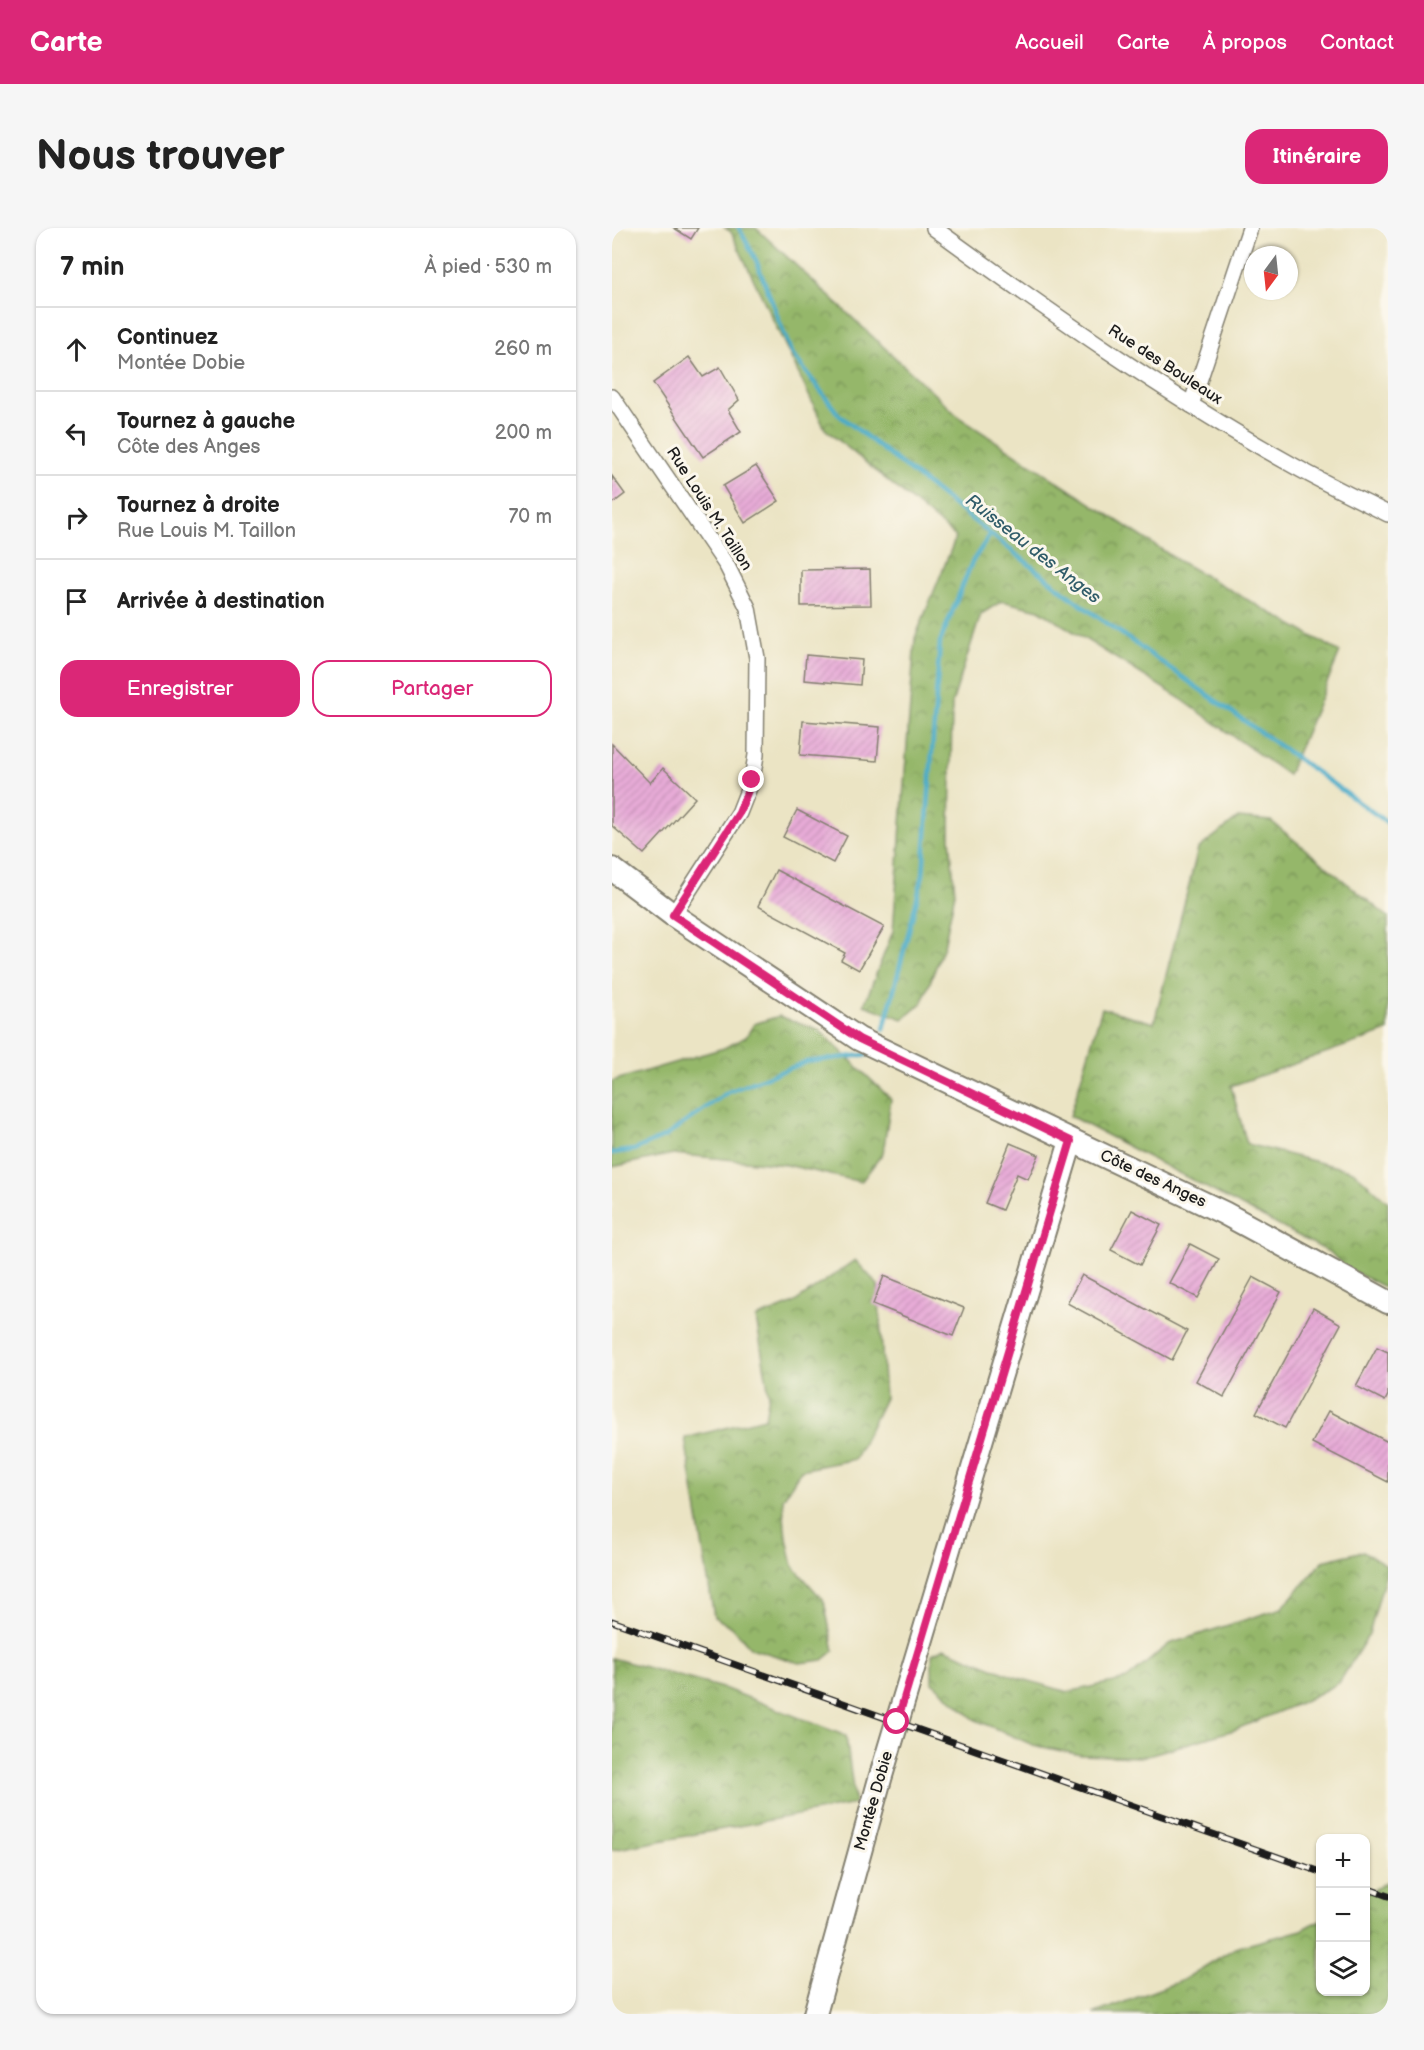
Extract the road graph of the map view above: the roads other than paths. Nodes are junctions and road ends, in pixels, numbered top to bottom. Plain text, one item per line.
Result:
1 (934, 228) edge
2 (1250, 228) edge
3 (612, 397) edge
4 (1191, 405) junction
5 (1388, 514) edge
6 (612, 869) edge
7 (673, 915) junction
8 (1071, 1141) junction
9 (1388, 1302) edge
10 (814, 2014) edge

1 - 4 street, Rue des Bouleaux
2 - 4 street
3 - 7 street, Rue Louis M. Taillon
4 - 5 street, Rue des Bouleaux
6 - 7 street, Côte des Anges
7 - 8 street, Côte des Anges
8 - 9 street, Côte des Anges
8 - 10 street, Montée Dobie

